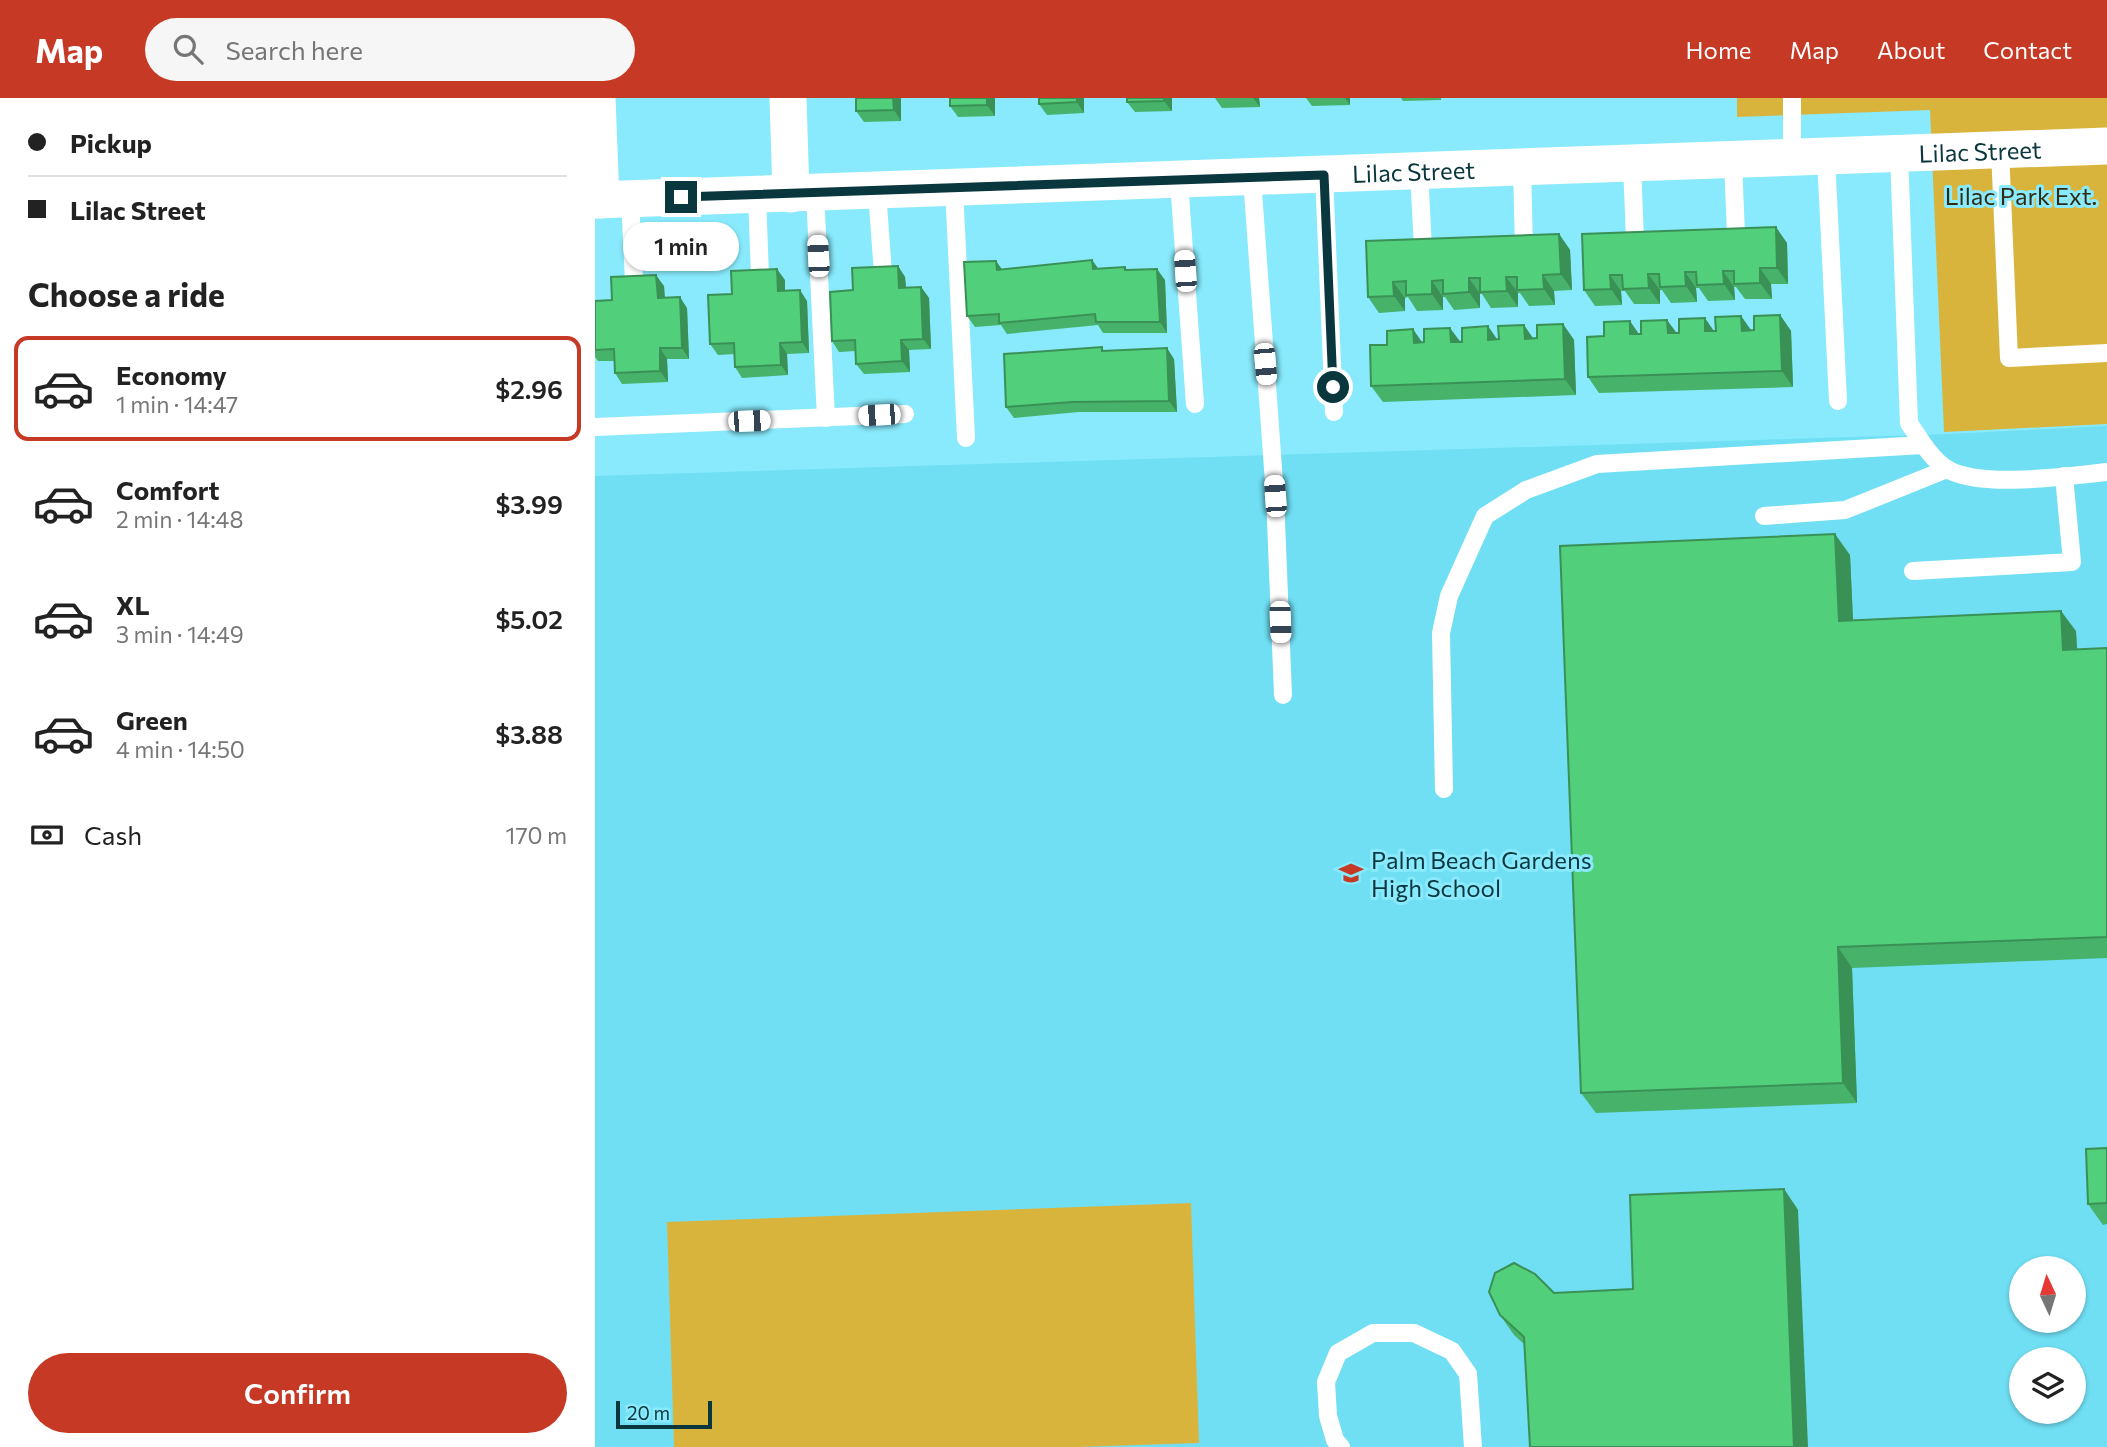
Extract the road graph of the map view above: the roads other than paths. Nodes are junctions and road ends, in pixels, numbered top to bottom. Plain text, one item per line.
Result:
1 (597, 98) edge
2 (788, 98) edge
3 (1792, 98) edge
4 (2107, 146) edge
5 (2000, 150) junction
6 (1899, 154) junction
7 (1809, 158) junction
8 (1733, 161) junction
9 (1633, 164) junction
10 (1522, 168) junction
11 (1419, 172) junction
12 (1324, 175) junction
13 (1252, 178) junction
14 (1179, 181) junction
15 (954, 188) junction
16 (877, 191) junction
17 (788, 194) junction
18 (609, 199) edge
19 (1736, 235) edge
20 (1635, 240) edge
21 (1524, 247) edge
22 (1423, 248) edge
23 (883, 274) edge
24 (760, 277) edge
25 (634, 281) edge
26 (2107, 353) edge
27 (1838, 401) dead end
28 (1195, 404) dead end
29 (1334, 412) dead end
30 (905, 414) dead end
31 (827, 418) junction
32 (595, 427) edge
33 (966, 439) dead end
34 (1923, 445) junction
35 (1947, 469) junction
36 (2107, 472) edge
37 (2063, 476) junction
38 (1764, 516) dead end
39 (1913, 571) dead end
40 (1283, 695) dead end
41 (1444, 789) dead end
42 (1341, 1447) edge
43 (1473, 1447) edge

1 - 18 street
2 - 17 street
3 - 7 lane
4 - 5 street, Lilac Street
5 - 6 street, Lilac Street
5 - 26 lane
6 - 7 street, Lilac Street
6 - 34 lane
7 - 8 street, Lilac Street
7 - 27 lane
8 - 9 street, Lilac Street
8 - 19 lane
9 - 10 street, Lilac Street
9 - 20 lane
10 - 11 street, Lilac Street
10 - 21 lane
11 - 12 street, Lilac Street
11 - 22 lane
12 - 13 street, Lilac Street
12 - 29 lane
13 - 14 street, Lilac Street
13 - 40 lane
14 - 15 street, Lilac Street
14 - 28 lane
15 - 16 street, Lilac Street
15 - 33 lane
16 - 17 street, Lilac Street
16 - 23 lane
17 - 18 street, Lilac Street
17 - 24 lane
17 - 31 lane
18 - 25 lane
30 - 31 lane
31 - 32 lane
34 - 35 lane
34 - 41 lane
35 - 37 lane
35 - 38 lane
36 - 37 lane
37 - 39 lane
42 - 43 lane

